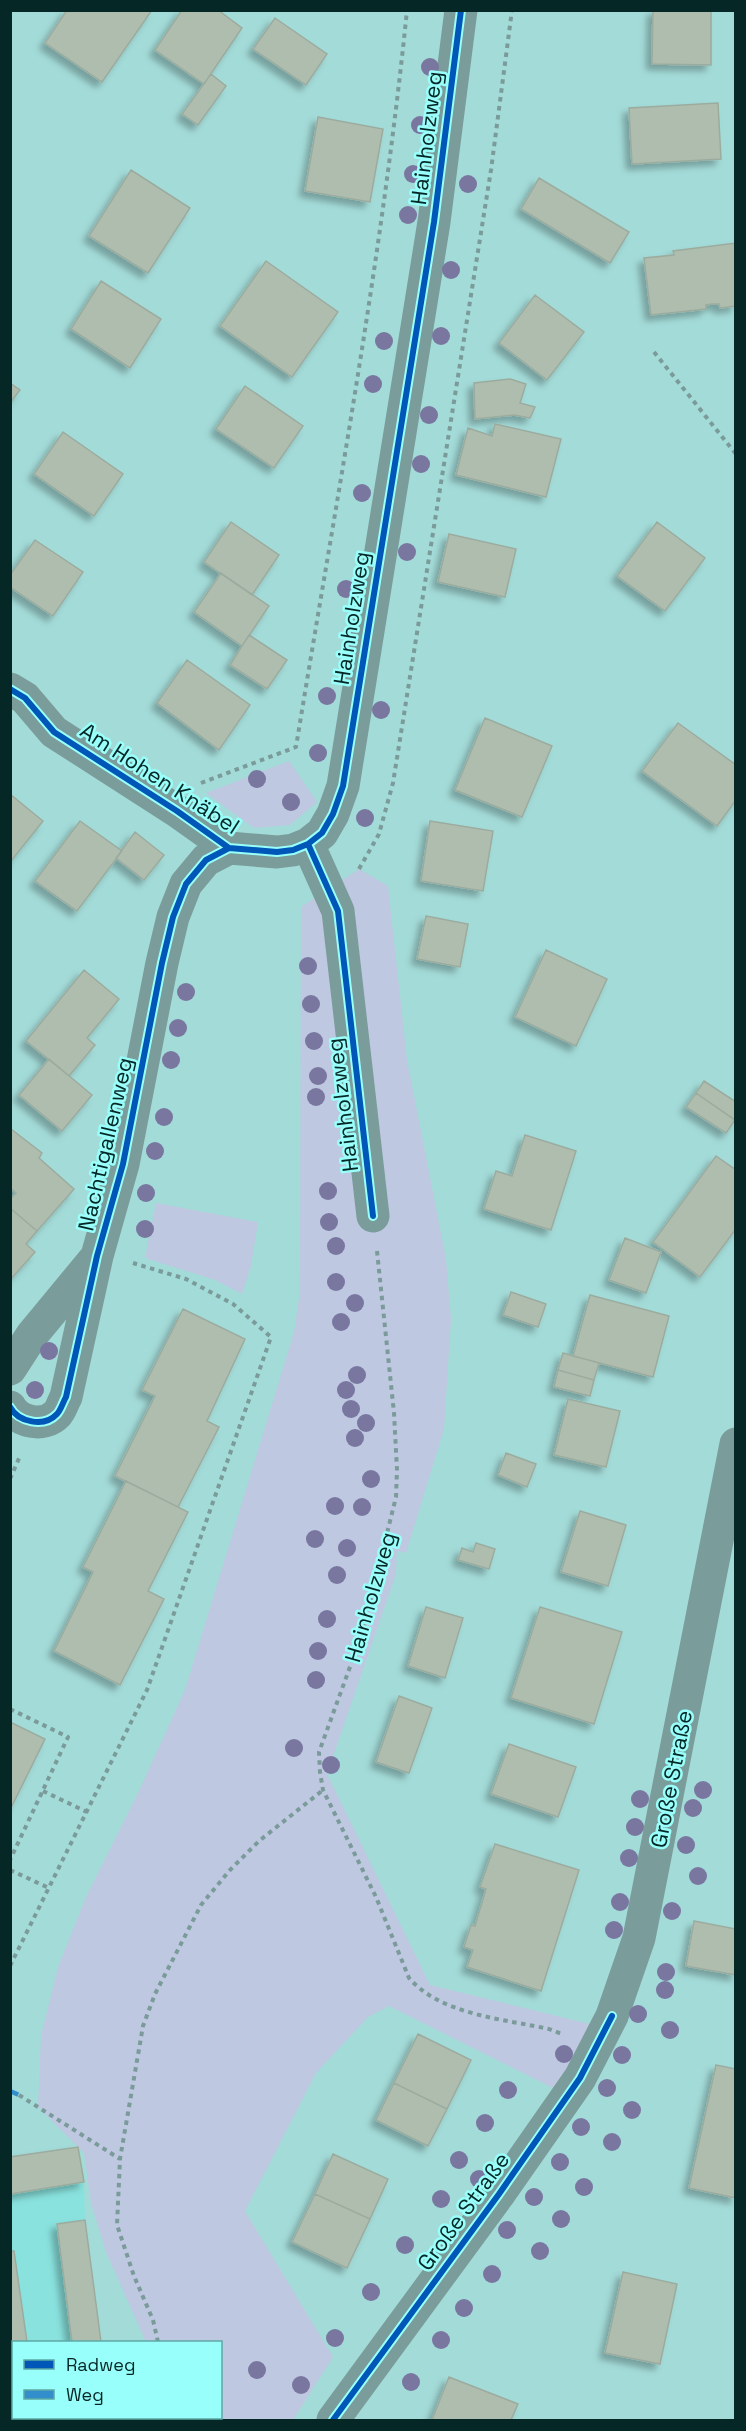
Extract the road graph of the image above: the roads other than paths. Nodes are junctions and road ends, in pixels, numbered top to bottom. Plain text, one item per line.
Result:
1 (461, 10) edge
2 (10, 689) edge
3 (308, 844) junction
4 (229, 848) junction
5 (373, 1216) road end
6 (97, 1256) junction
7 (10, 1369) edge
8 (10, 1407) edge
9 (735, 1444) edge
10 (333, 2421) edge

1 - 3 street, Hainholzweg
2 - 4 street, Am Hohen Knäbel
3 - 4 street, Am Hohen Knäbel
3 - 5 street, Hainholzweg
4 - 6 street, Nachtigallenweg
6 - 7 street, Nachtigallenweg
6 - 8 street, Nachtigallenweg
9 - 10 street, Große Straße

